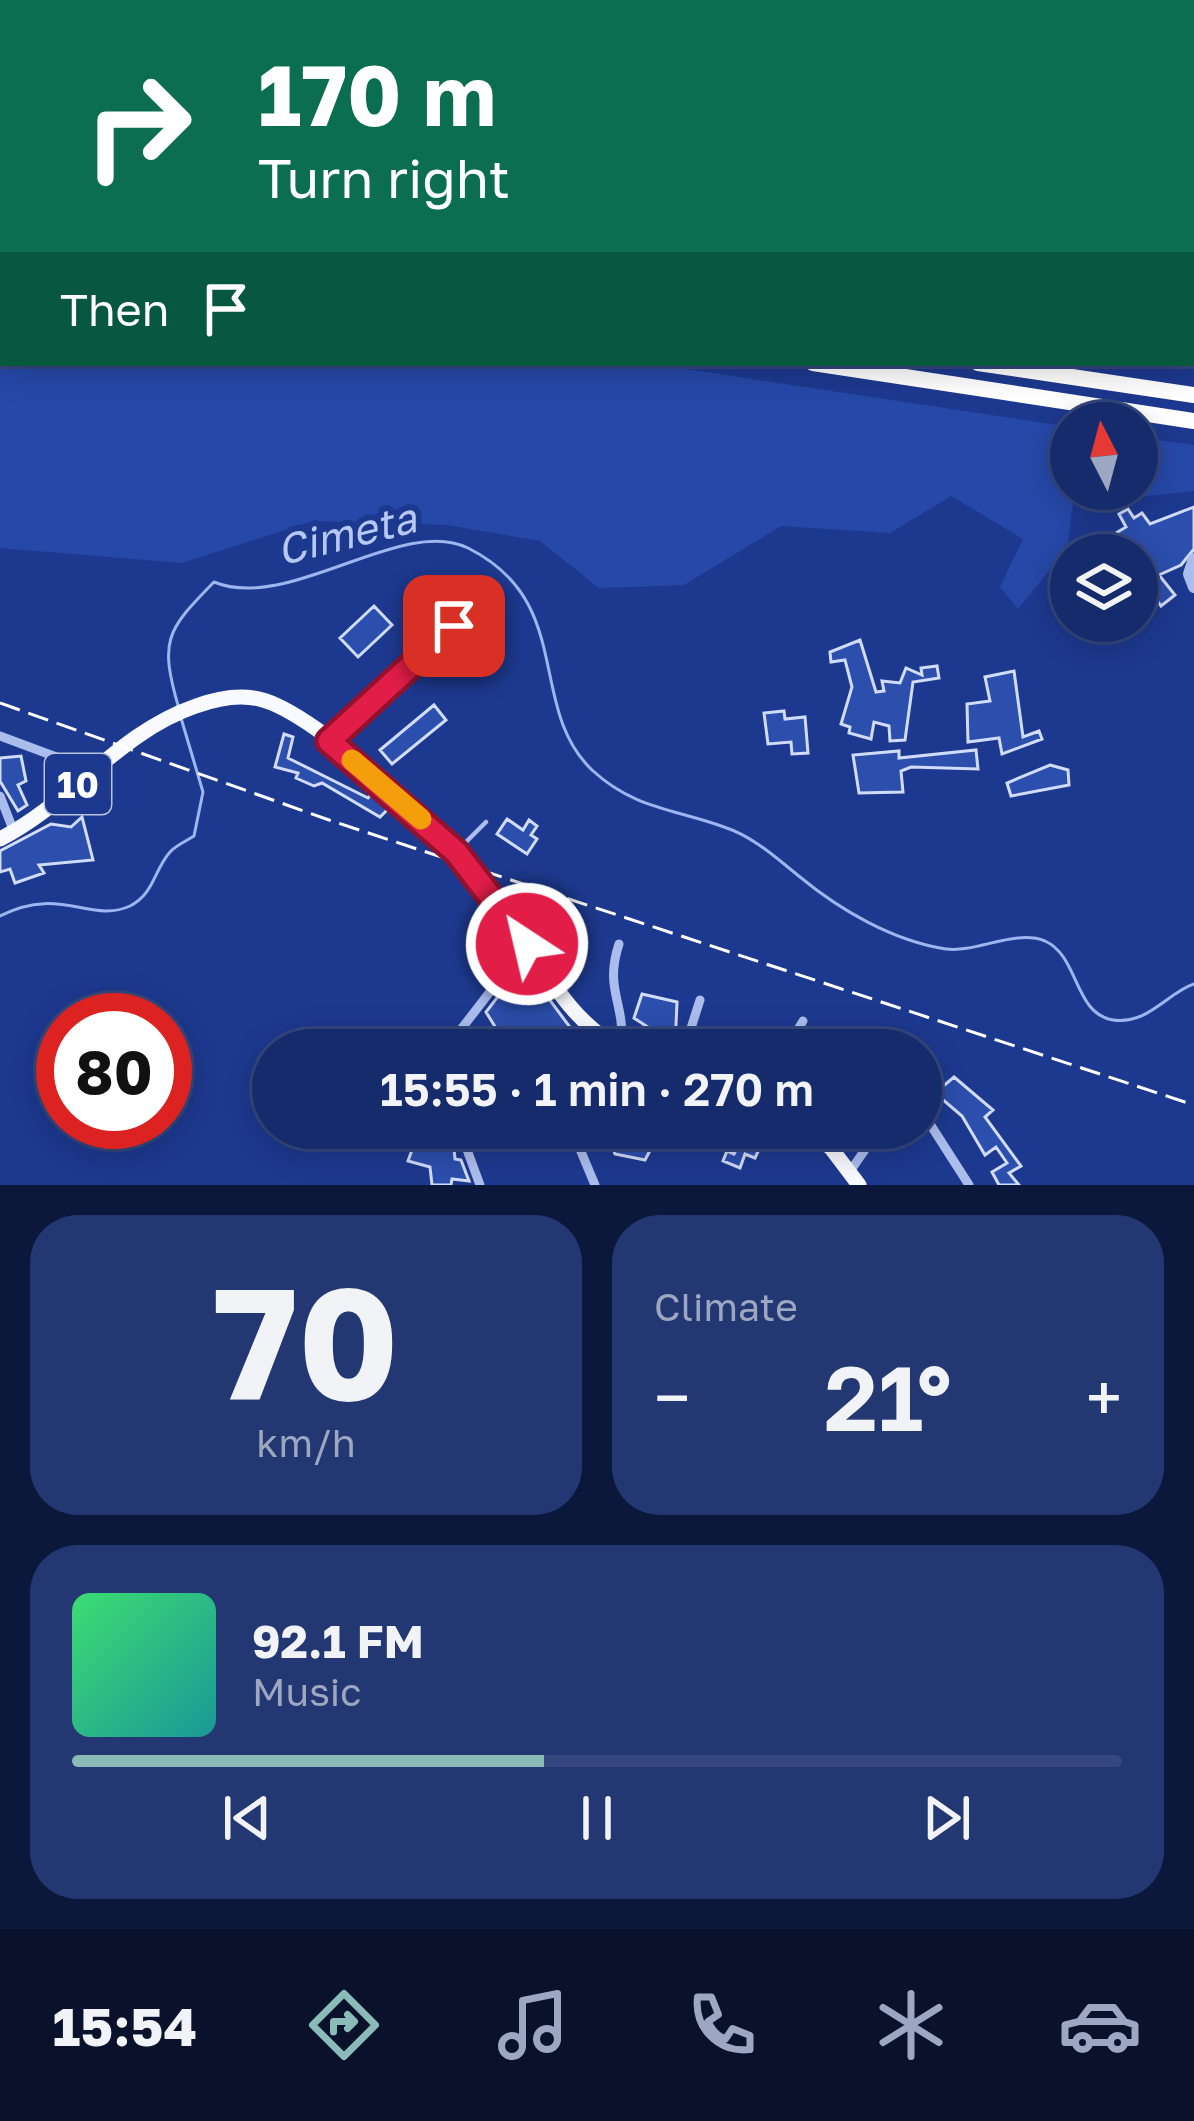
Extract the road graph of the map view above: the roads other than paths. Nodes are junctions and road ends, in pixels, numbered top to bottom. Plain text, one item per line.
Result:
1 (833, 366) edge
2 (998, 366) edge
3 (1194, 395) edge
4 (1194, 421) edge
5 (1194, 559) edge
6 (1194, 587) edge
7 (454, 626) dead end
8 (0, 736) edge
9 (329, 741) junction
10 (94, 771) junction
11 (0, 796) edge
12 (485, 822) dead end
13 (7, 836) edge
14 (456, 852) junction
15 (527, 944) junction
16 (619, 944) dead end
17 (700, 1000) dead end
18 (802, 1021) dead end
19 (461, 1029) edge
20 (592, 1029) edge
21 (622, 1029) edge
22 (691, 1029) edge
23 (797, 1029) edge
24 (942, 1143) edge
25 (467, 1149) edge
26 (580, 1149) edge
27 (825, 1149) edge
28 (870, 1149) edge
29 (855, 1178) edge
30 (481, 1185) edge
31 (595, 1185) edge
32 (969, 1185) edge

1 - 4 highway
2 - 3 highway
5 - 6 street
7 - 9 lane
8 - 10 street
9 - 10 highway, 10
9 - 14 highway, 10
10 - 13 highway, 10
11 - 13 street
12 - 14 lane
14 - 15 highway, 10
15 - 19 street
15 - 20 highway, 10
16 - 21 street
17 - 22 street
18 - 23 street
24 - 32 street
25 - 30 street
26 - 31 street
27 - 29 highway
28 - 29 street

